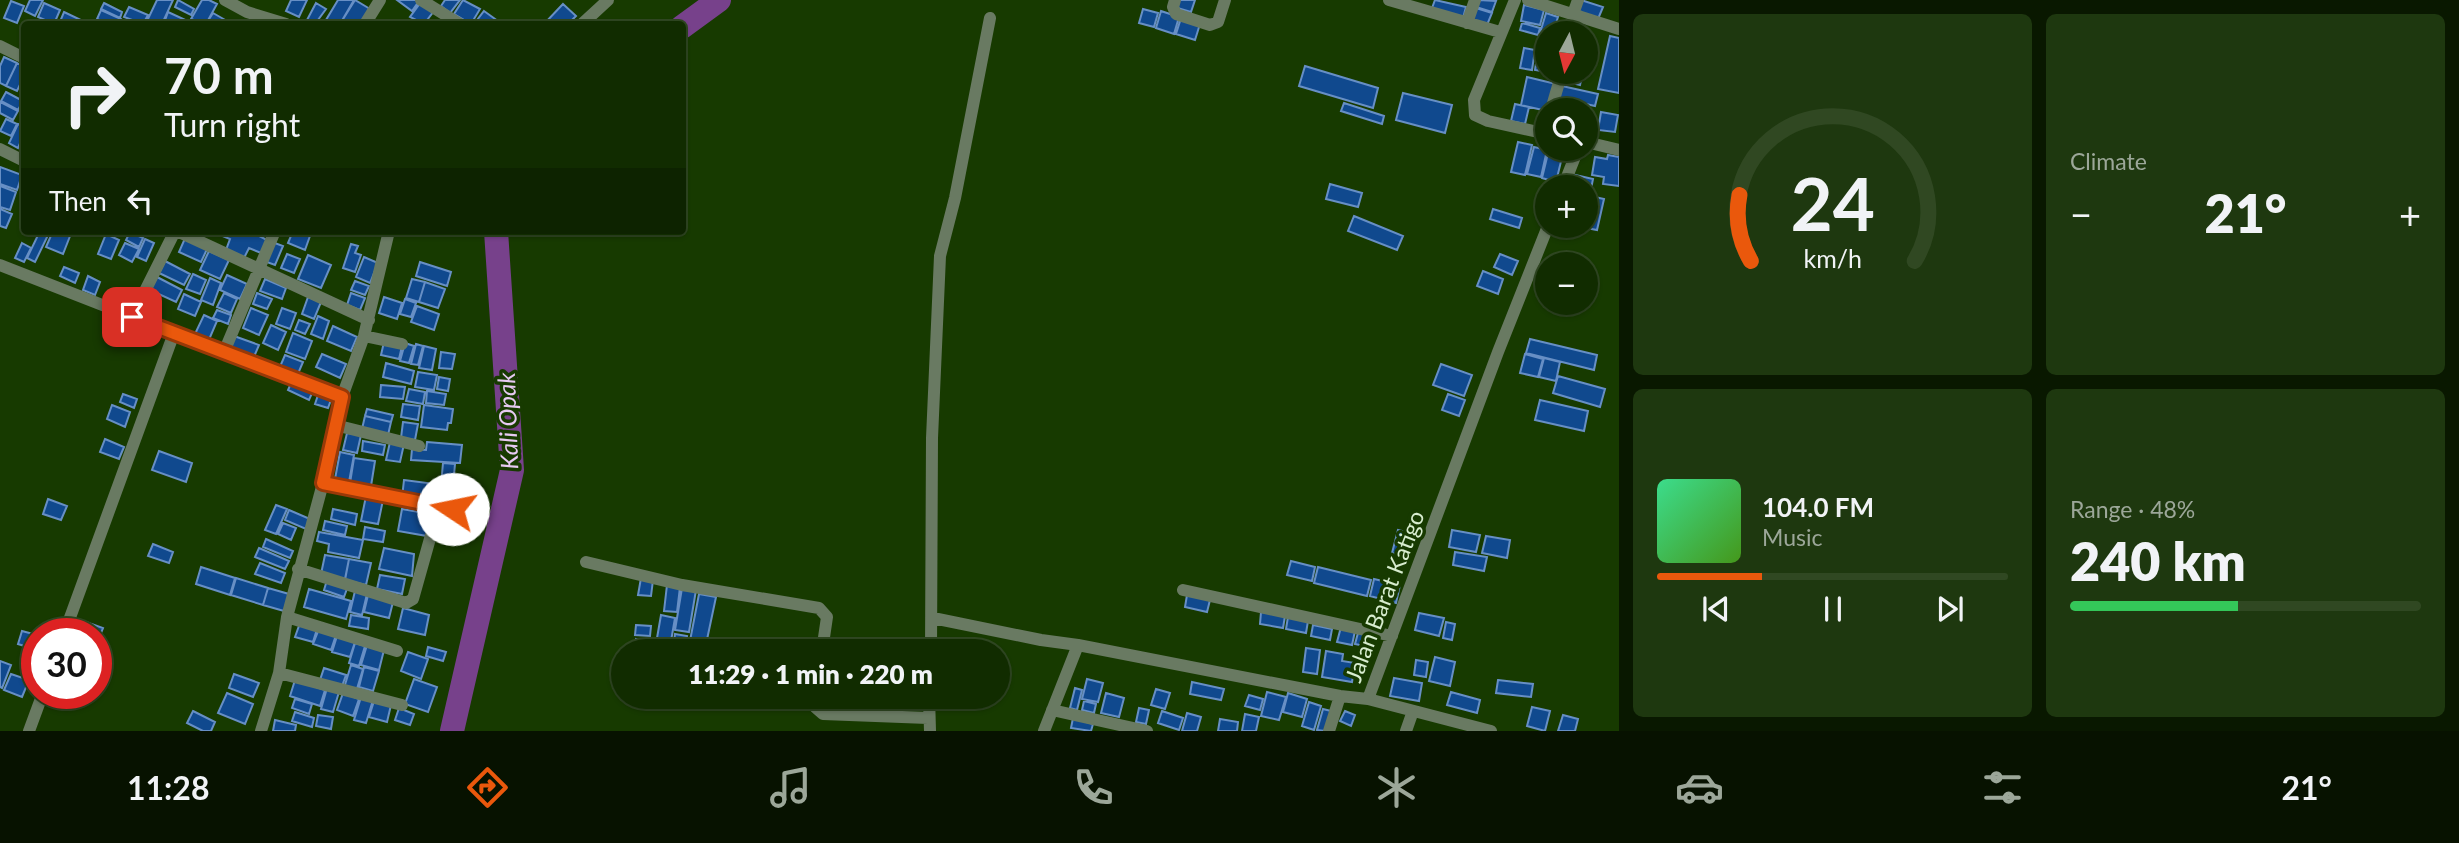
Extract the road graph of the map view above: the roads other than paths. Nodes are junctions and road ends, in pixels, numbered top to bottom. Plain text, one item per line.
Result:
1 (227, 0) edge
2 (380, 0) edge
3 (421, 0) edge
4 (608, 0) edge
5 (1175, 0) edge
6 (1225, 0) edge
7 (1390, 0) edge
8 (1475, 0) edge
9 (1515, 0) edge
10 (1528, 0) edge
11 (1578, 0) edge
12 (1429, 6) edge
13 (1576, 15) junction
14 (245, 18) edge
15 (990, 18) dead end
16 (266, 21) edge
17 (367, 21) edge
18 (455, 21) edge
19 (585, 21) edge
20 (1575, 21) edge
21 (1467, 23) junction
22 (1619, 29) edge
23 (1500, 32) junction
24 (0, 46) edge
25 (21, 56) edge
26 (1535, 128) edge
27 (1598, 145) edge
28 (0, 149) edge
29 (1619, 150) edge
30 (21, 159) edge
31 (174, 235) edge
32 (185, 235) edge
33 (273, 235) edge
34 (387, 235) edge
35 (1543, 238) edge
36 (0, 265) edge
37 (259, 268) junction
38 (132, 317) junction
39 (369, 320) junction
40 (174, 334) junction
41 (364, 336) junction
42 (402, 344) dead end
43 (224, 352) junction
44 (342, 397) junction
45 (335, 425) junction
46 (419, 446) dead end
47 (323, 483) junction
48 (453, 509) dead end
49 (430, 536) dead end
50 (586, 562) dead end
51 (299, 569) junction
52 (1183, 590) dead end
53 (287, 617) junction
54 (70, 618) edge
55 (933, 618) junction
56 (1392, 636) junction
57 (824, 639) edge
58 (932, 639) edge
59 (1078, 645) junction
60 (397, 651) dead end
61 (279, 673) junction
62 (1340, 696) junction
63 (1368, 699) junction
64 (402, 705) dead end
65 (37, 709) edge
66 (817, 709) edge
67 (1052, 710) junction
68 (1413, 711) junction
69 (929, 725) edge
70 (1483, 730) edge
71 (29, 731) edge
72 (261, 731) edge
73 (1044, 731) edge
74 (1147, 731) edge
75 (1329, 731) edge
76 (1406, 731) edge

1 - 14 street
2 - 17 street
3 - 18 street
4 - 19 street
5 - 6 street
7 - 12 street
8 - 21 street
9 - 23 street
10 - 13 street
11 - 13 street
12 - 21 street
13 - 20 street
13 - 22 street
14 - 16 street
15 - 55 street
21 - 23 street
23 - 26 street
24 - 25 street
27 - 29 street
28 - 30 street
31 - 38 street
32 - 37 street
33 - 37 street
34 - 39 street
35 - 56 street, Jalan Barat Katigo
36 - 38 street
37 - 39 street
37 - 43 street
38 - 40 street
39 - 41 street
40 - 43 street
40 - 54 street
41 - 42 street
41 - 44 street
43 - 44 street
44 - 45 street
45 - 46 street
45 - 47 street
47 - 48 street
47 - 51 street
49 - 51 street
50 - 57 street
51 - 53 street
52 - 56 street
53 - 60 street
53 - 61 street
55 - 58 street
55 - 59 street, Jalan Barat Katigo
56 - 63 street, Jalan Barat Katigo
59 - 62 street, Jalan Barat Katigo
59 - 67 street
61 - 64 street
61 - 72 street
62 - 63 street, Jalan Barat Katigo
62 - 75 street
63 - 68 street
65 - 71 street
66 - 69 street
67 - 73 street
67 - 74 street
68 - 70 street
68 - 76 street

